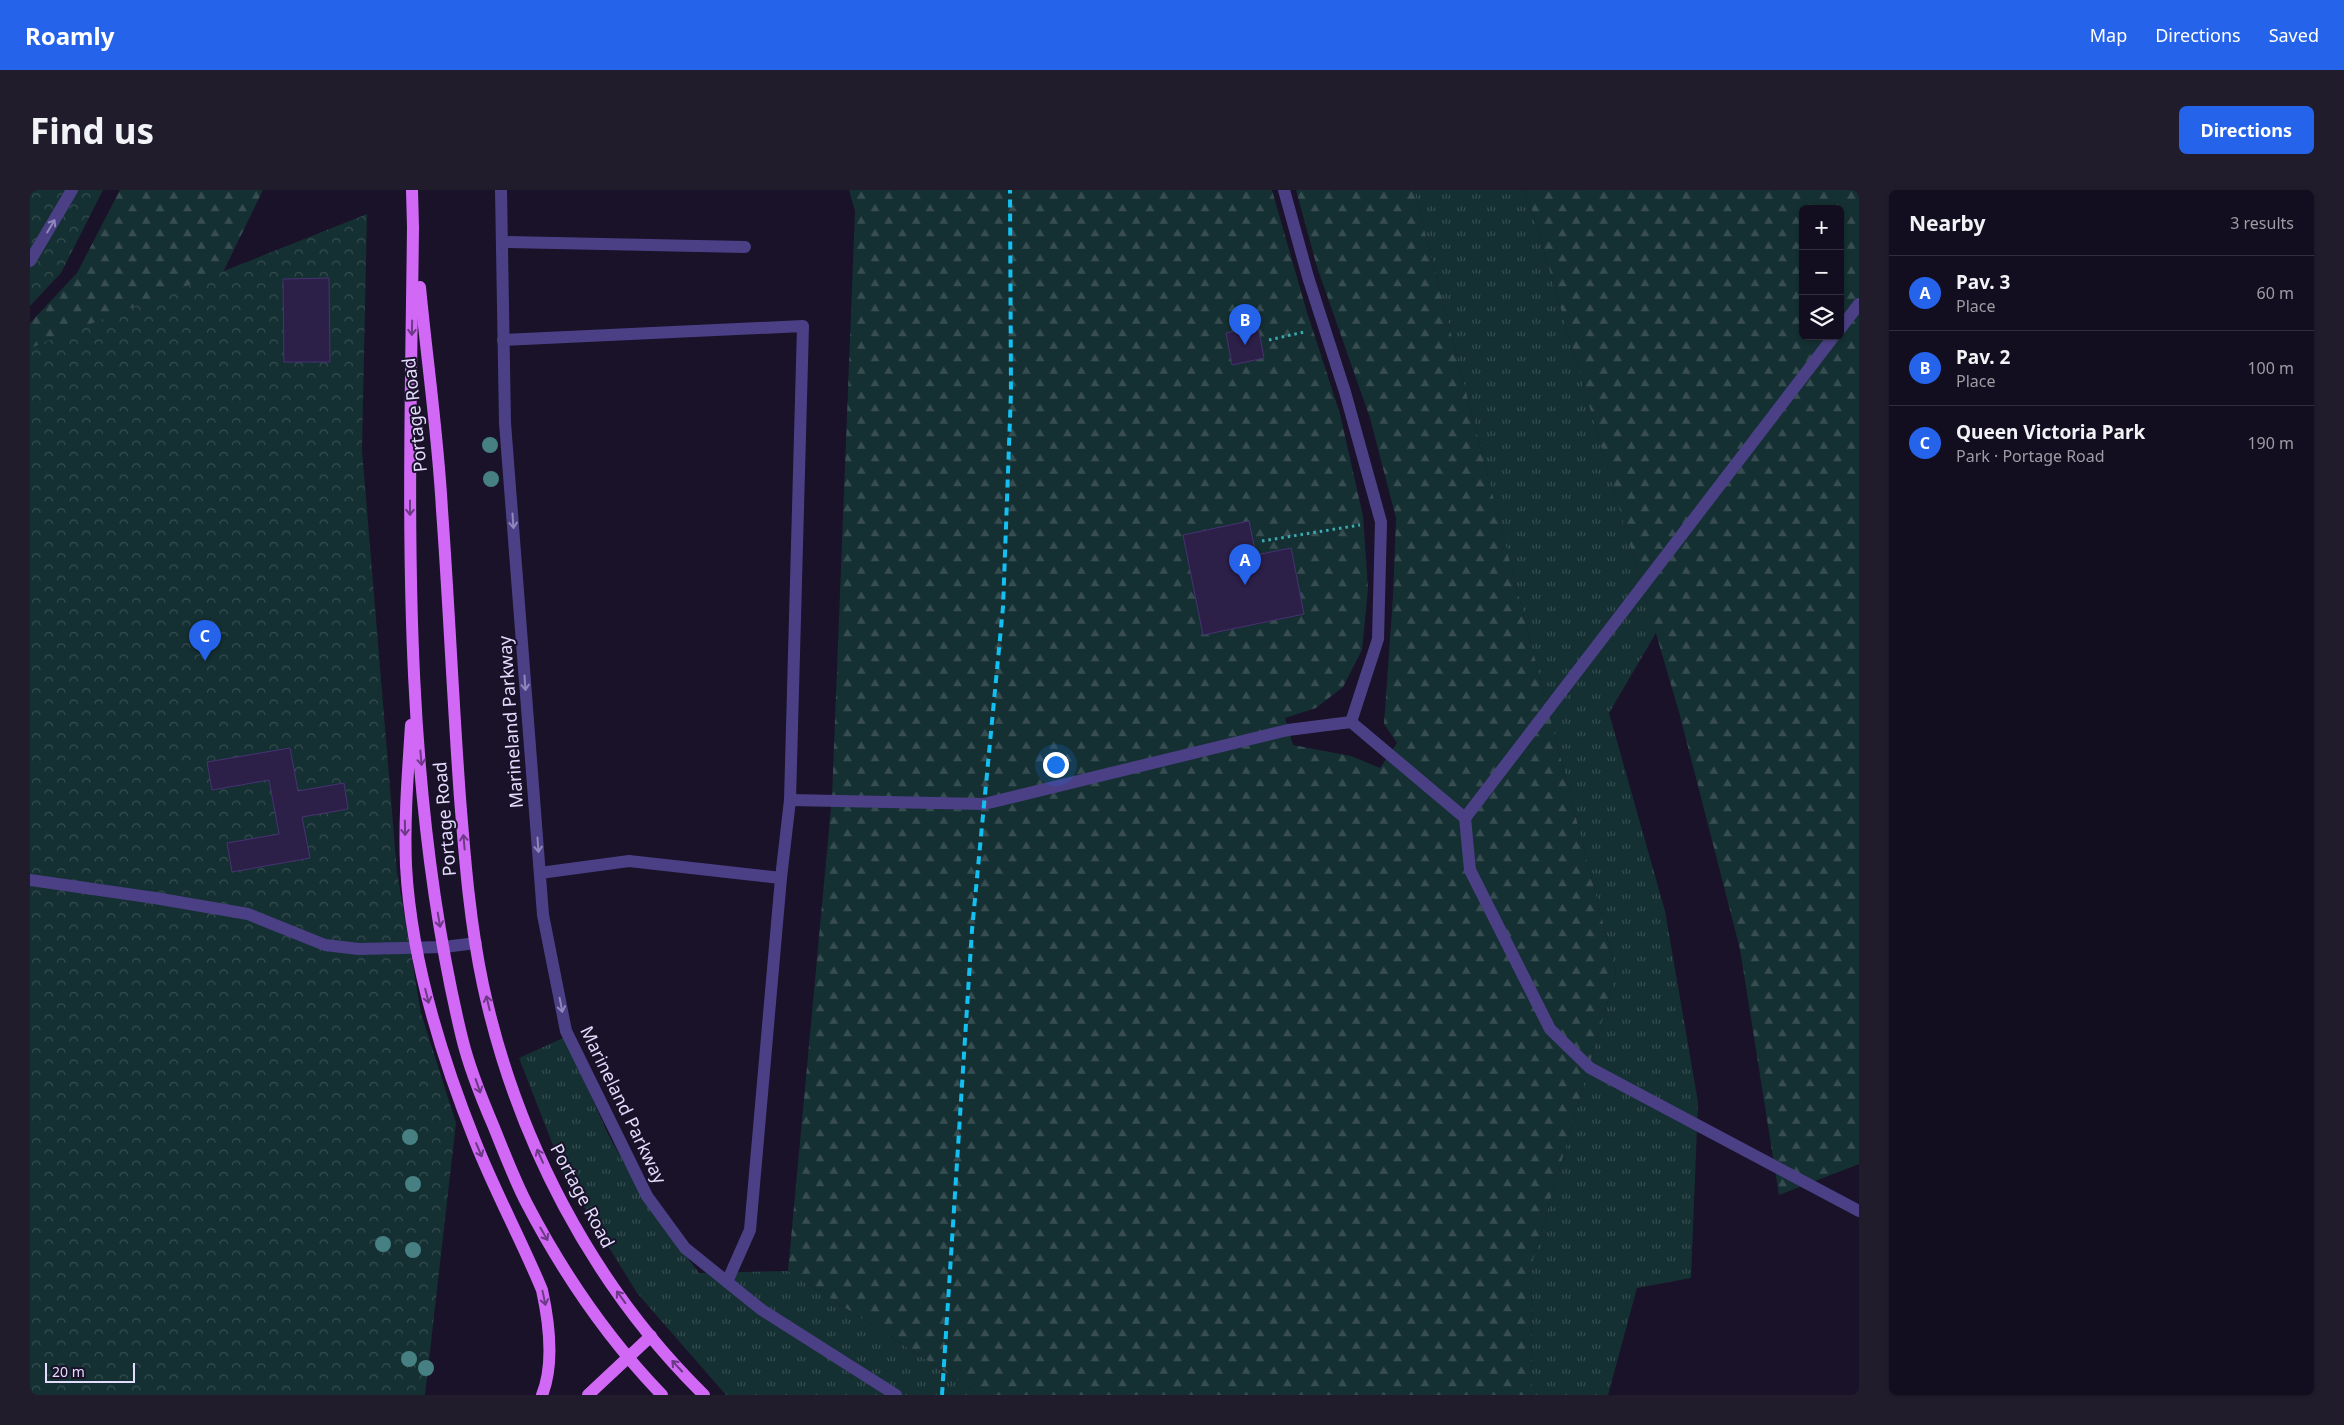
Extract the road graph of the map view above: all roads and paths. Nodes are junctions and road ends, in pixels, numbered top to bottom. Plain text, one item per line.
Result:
1 (72, 190) edge
2 (412, 190) edge
3 (501, 190) edge
4 (1284, 190) edge
5 (413, 227) junction
6 (502, 242) junction
7 (745, 246) dead end
8 (30, 261) edge
9 (1859, 304) edge
10 (1844, 323) edge
11 (1324, 328) junction
12 (503, 340) junction
13 (1269, 340) dead end
14 (1831, 340) edge
15 (1381, 522) junction
16 (1262, 541) dead end
17 (415, 674) junction
18 (1351, 722) junction
19 (790, 800) junction
20 (1465, 818) junction
21 (540, 873) junction
22 (781, 878) junction
23 (30, 880) edge
24 (476, 943) junction
25 (444, 947) junction
26 (418, 948) junction
27 (1859, 1211) edge
28 (727, 1282) junction
29 (650, 1336) junction
30 (627, 1356) junction
31 (542, 1395) edge
32 (588, 1395) edge
33 (662, 1395) edge
34 (704, 1395) edge
35 (896, 1395) edge

8 -> 1 street
2 - 5 main road, Portage Road
3 - 6 street
4 - 11 street
5 -> 17 main road, Portage Road
24 -> 5 main road, Portage Road
6 - 7 street
6 - 12 street
9 - 10 street
11 - 13 path
11 - 15 street
12 - 19 street
12 -> 21 street, Marineland Parkway
14 - 20 street
15 - 16 path
15 - 18 street
17 -> 25 main road, Portage Road
17 -> 26 main road
18 - 19 street
18 - 20 street
19 - 22 street
20 - 27 street
21 - 22 street
21 -> 28 street, Marineland Parkway
22 - 28 street
23 - 26 street
24 - 25 street
29 -> 24 main road, Portage Road
25 - 26 street
25 -> 30 main road, Portage Road
26 -> 31 main road
28 - 35 street, Marineland Parkway
29 - 30 main road
34 -> 29 main road
30 - 32 main road
30 - 33 main road

